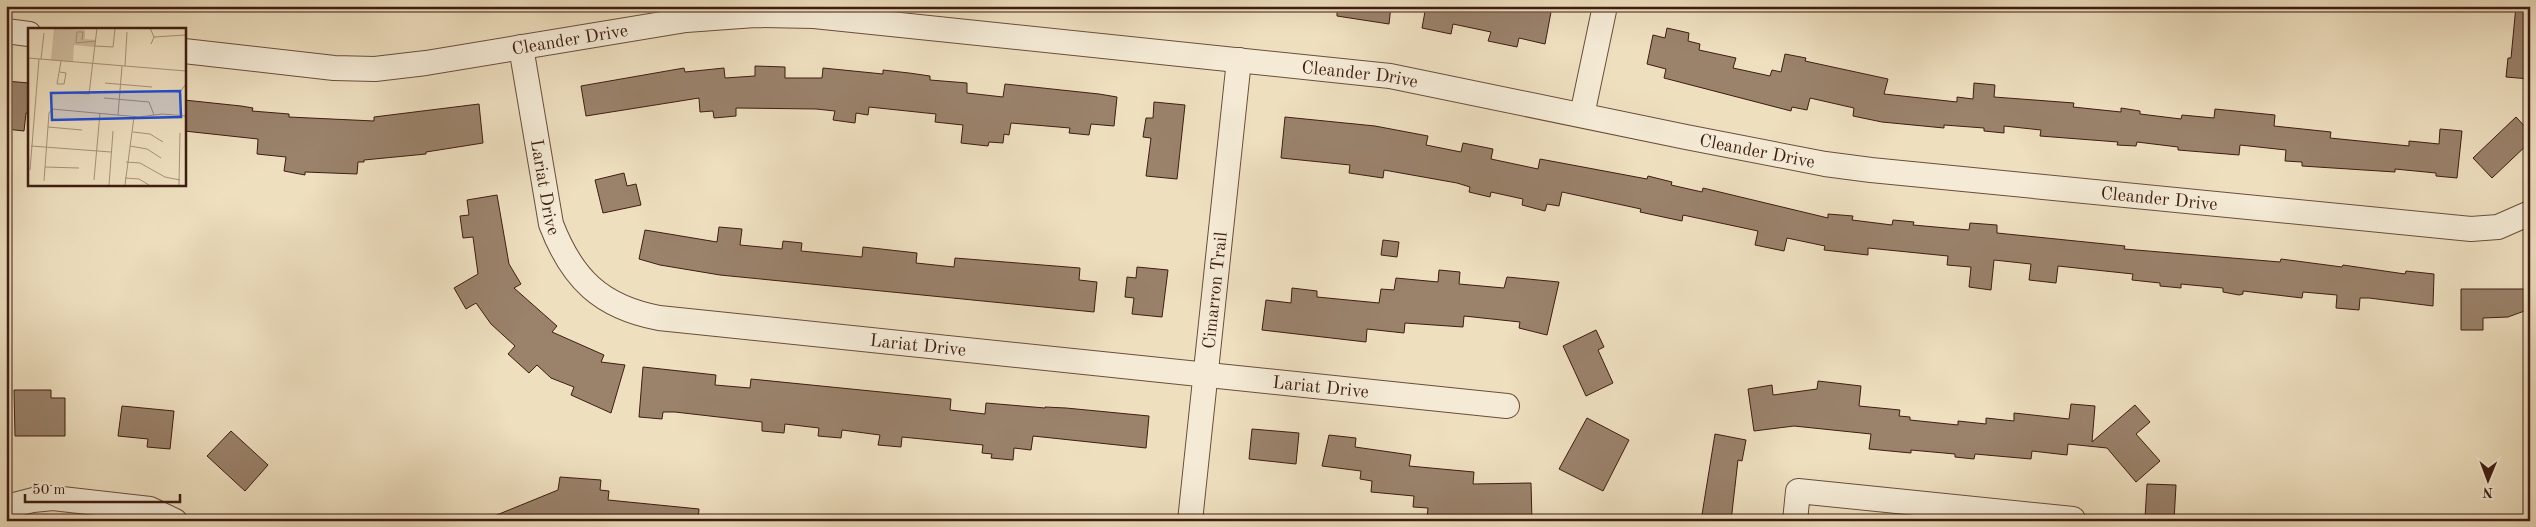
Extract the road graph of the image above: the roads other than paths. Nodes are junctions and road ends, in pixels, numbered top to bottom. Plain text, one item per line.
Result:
1 (1605, 6) edge
2 (915, 16) edge
3 (6, 31) edge
4 (28, 34) edge
5 (521, 47) junction
6 (185, 51) edge
7 (1239, 60) junction
8 (1582, 115) junction
9 (2530, 213) edge
10 (1206, 375) junction
11 (1507, 406) dead end
12 (6, 507) edge
13 (2073, 519) dead end
14 (175, 521) edge
15 (1190, 521) edge
16 (1795, 521) edge

1 - 8 street
2 - 5 street, Cleander Drive
2 - 7 street, Cleander Drive
3 - 4 street
5 - 6 street, Cleander Drive
5 - 10 street, Lariat Drive
7 - 8 street, Cleander Drive
7 - 10 street, Cimarron Trail
8 - 9 street, Cleander Drive
10 - 11 street, Lariat Drive
10 - 15 street, Cimarron Trail
12 - 14 street
13 - 16 street

